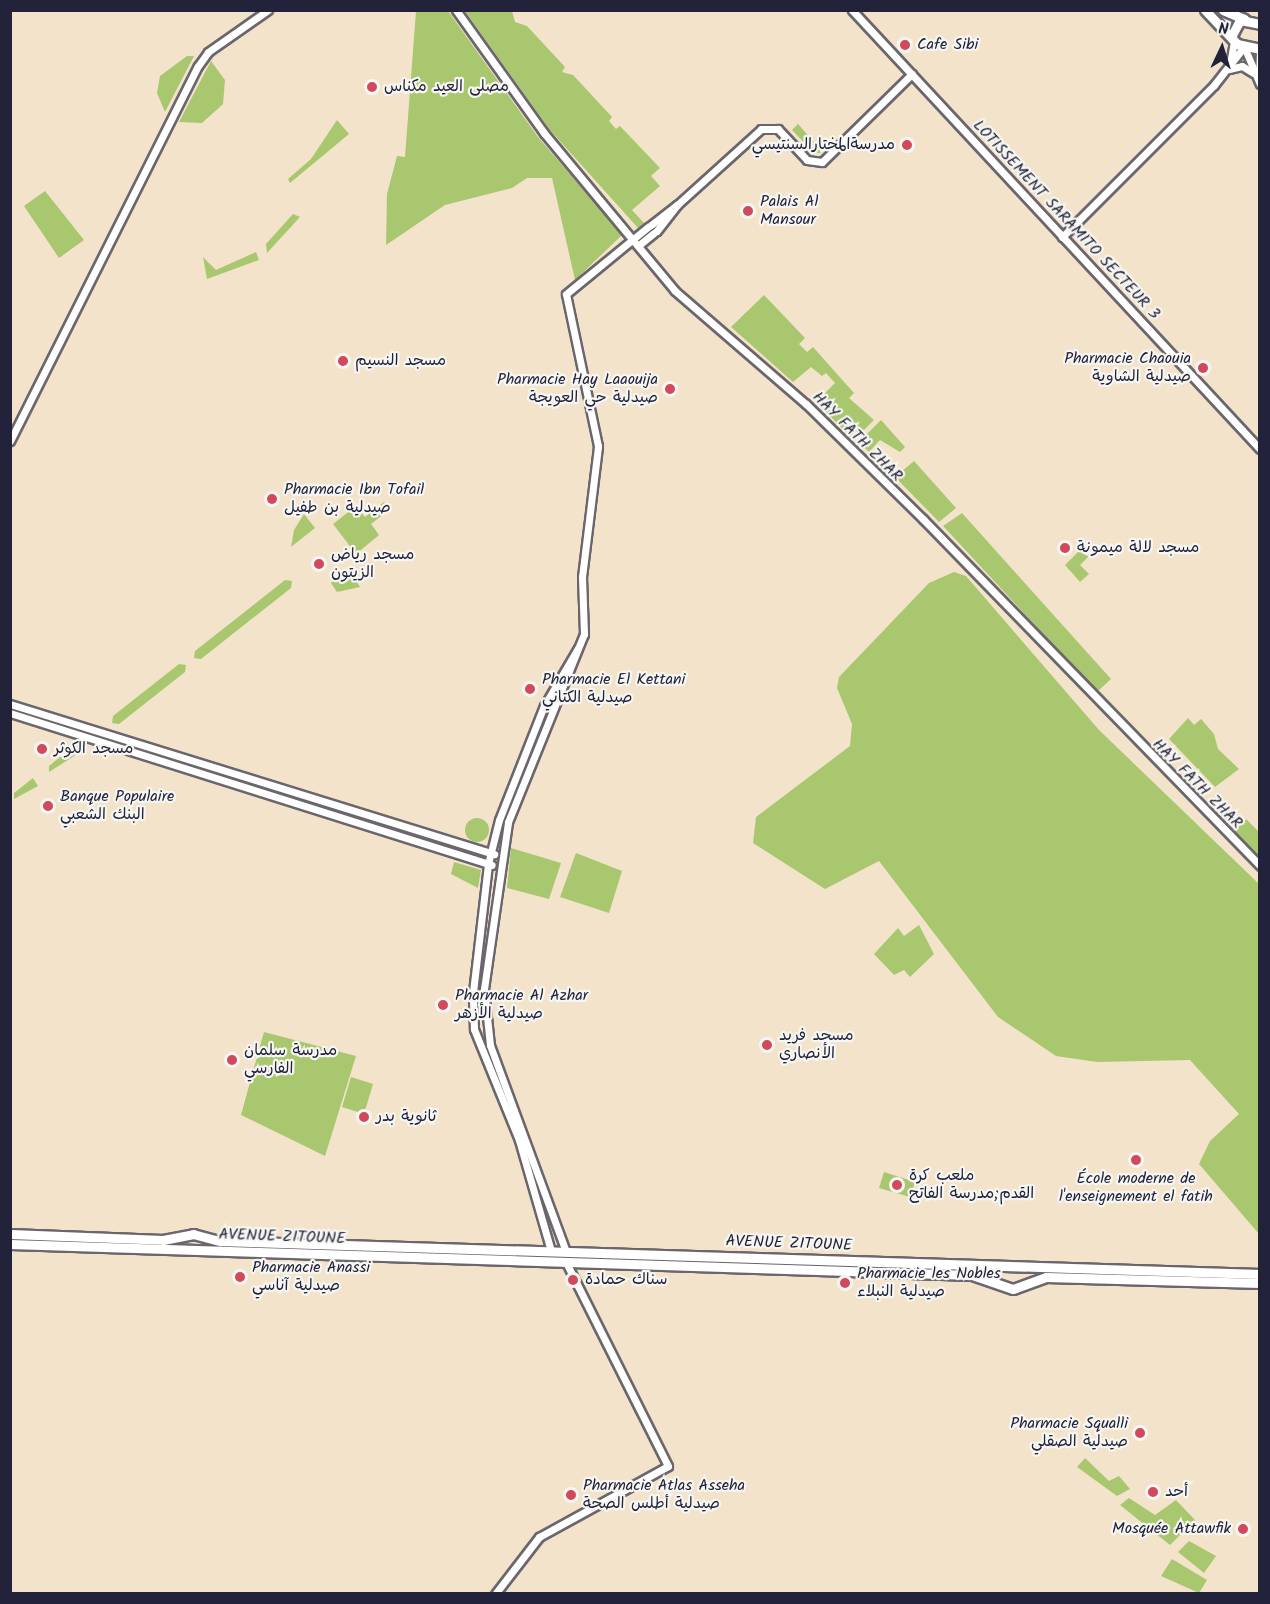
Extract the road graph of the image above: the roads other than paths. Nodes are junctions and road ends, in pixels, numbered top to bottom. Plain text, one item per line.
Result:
1 (268, 10) edge
2 (456, 10) edge
3 (852, 10) edge
4 (1205, 10) edge
5 (1223, 10) edge
6 (1244, 19) junction
7 (1258, 23) edge
8 (1232, 39) junction
9 (1244, 48) junction
10 (1260, 50) edge
11 (1229, 69) junction
12 (1253, 73) junction
13 (912, 74) junction
14 (1259, 84) edge
15 (653, 229) junction
16 (1062, 237) junction
17 (633, 238) junction
18 (639, 245) junction
19 (10, 441) edge
20 (1260, 449) edge
21 (582, 643) junction
22 (10, 704) edge
23 (10, 713) edge
24 (490, 853) junction
25 (500, 856) junction
26 (488, 864) junction
27 (498, 866) junction
28 (1260, 866) edge
29 (10, 1234) edge
30 (187, 1235) junction
31 (200, 1236) junction
32 (10, 1244) edge
33 (184, 1250) junction
34 (567, 1250) junction
35 (552, 1251) junction
36 (199, 1252) junction
37 (568, 1263) junction
38 (554, 1264) junction
39 (1013, 1264) junction
40 (1260, 1274) edge
41 (1260, 1283) edge
42 (1003, 1284) junction
43 (1022, 1285) junction
44 (495, 1593) edge

1 - 19 street
2 - 17 street, HAY FATH ZHAR
3 - 13 street, LOTISSEMENT SARAMITO SECTEUR 3
4 - 8 main road
5 - 6 main road
6 - 7 main road
6 - 8 main road
8 - 9 main road
8 - 11 street
9 - 10 main road
9 - 11 street
9 - 12 street
10 - 14 street
11 - 12 street
11 - 16 street
12 - 14 street
13 - 15 street
13 - 16 street, LOTISSEMENT SARAMITO SECTEUR 3
15 - 17 street
15 - 18 street
16 - 20 street, LOTISSEMENT SARAMITO SECTEUR 3
17 - 18 street, HAY FATH ZHAR
17 - 21 street
18 - 28 street, HAY FATH ZHAR
21 - 24 street
21 - 25 street
22 - 24 street
23 - 26 street
24 - 25 street
24 - 26 street
25 - 27 street
26 - 27 street
26 - 35 street
27 - 34 street
29 - 30 main road, AVENUE ZITOUNE
30 - 31 main road, AVENUE ZITOUNE
30 - 33 main road
31 - 35 main road, AVENUE ZITOUNE
31 - 36 main road
32 - 33 main road, AVENUE ZITOUNE
33 - 36 main road, AVENUE ZITOUNE
34 - 35 main road, AVENUE ZITOUNE
34 - 37 main road
34 - 39 main road, AVENUE ZITOUNE
35 - 38 main road
36 - 38 main road, AVENUE ZITOUNE
37 - 38 main road, AVENUE ZITOUNE
37 - 42 main road, AVENUE ZITOUNE
37 - 44 street
39 - 40 main road, AVENUE ZITOUNE
39 - 42 main road
39 - 43 main road
41 - 43 main road
42 - 43 main road

